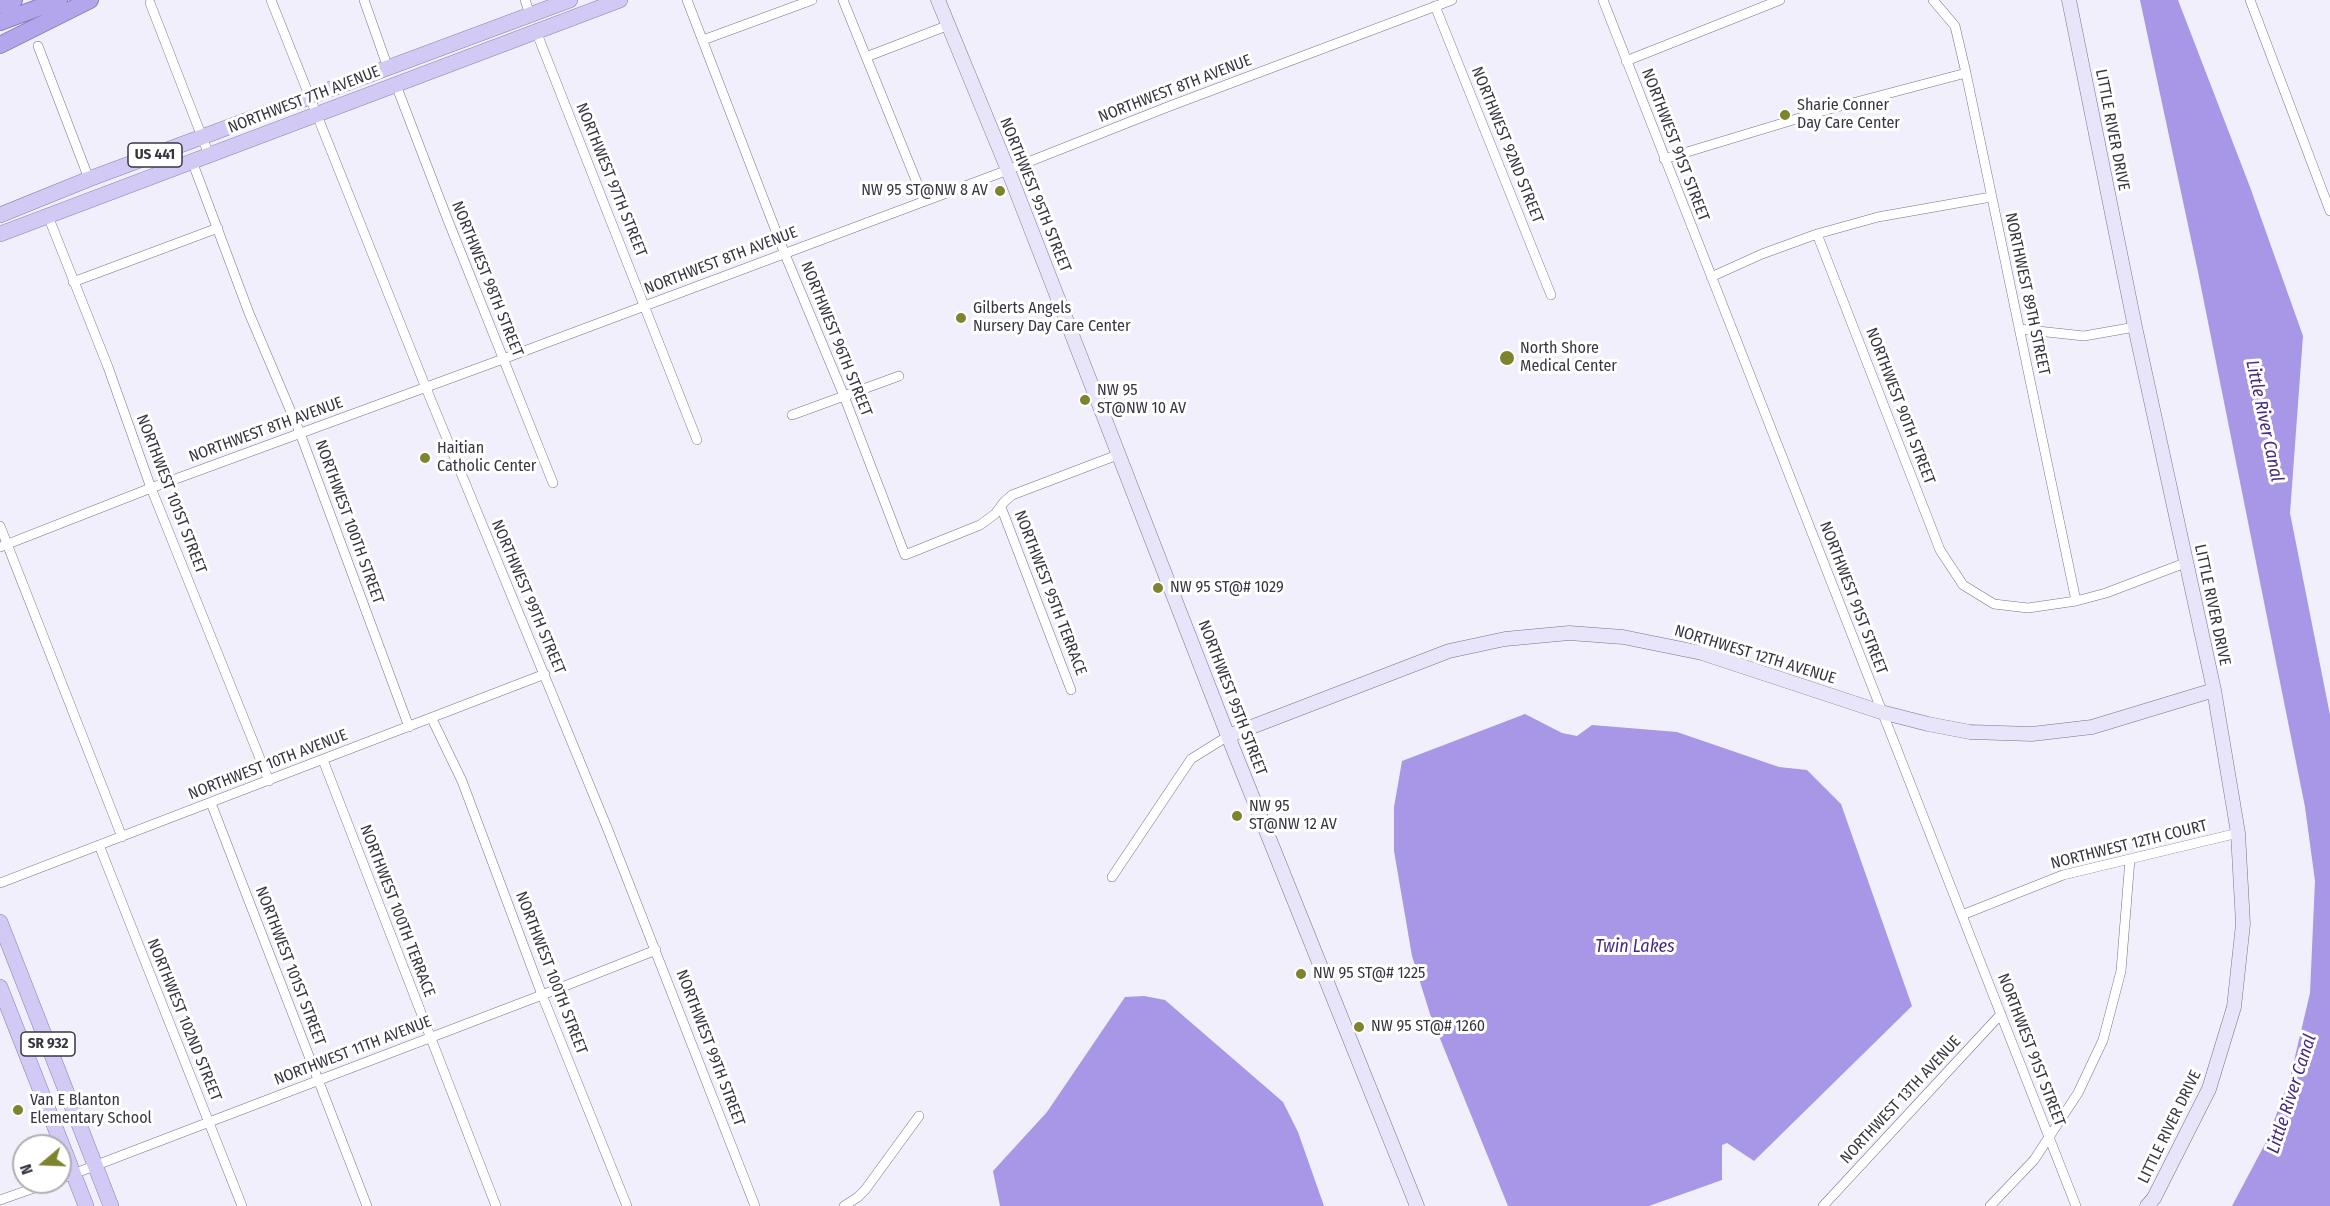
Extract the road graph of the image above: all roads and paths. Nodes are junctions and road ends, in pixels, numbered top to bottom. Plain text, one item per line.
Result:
1 (14, 0) edge
2 (59, 0) edge
3 (90, 0) edge
4 (271, 0) edge
5 (364, 0) edge
6 (570, 0) edge
7 (588, 0) edge
8 (621, 0) edge
9 (687, 0) edge
10 (812, 0) edge
11 (843, 0) edge
12 (938, 0) edge
13 (1452, 0) edge
14 (1603, 0) edge
15 (1780, 0) edge
16 (1933, 0) edge
17 (2069, 0) edge
18 (2250, 0) edge
19 (150, 3) dead end
20 (0, 5) edge
21 (1436, 6) junction
22 (527, 7) edge
23 (0, 22) edge
24 (948, 25) junction
25 (536, 32) junction
26 (703, 40) junction
27 (0, 45) edge
28 (38, 46) dead end
29 (866, 57) junction
30 (1626, 61) junction
31 (388, 68) junction
32 (1966, 73) junction
33 (396, 84) junction
34 (310, 97) junction
35 (317, 114) junction
36 (202, 136) junction
37 (209, 154) junction
38 (1664, 159) junction
39 (192, 161) junction
40 (127, 165) junction
41 (1008, 170) junction
42 (89, 179) junction
43 (1991, 197) junction
44 (924, 200) junction
45 (2330, 211) edge
46 (0, 215) edge
47 (48, 216) junction
48 (218, 228) junction
49 (0, 234) edge
50 (1817, 234) junction
51 (784, 252) junction
52 (1711, 277) junction
53 (73, 282) junction
54 (1551, 295) dead end
55 (645, 305) junction
56 (2135, 327) junction
57 (2019, 329) junction
58 (503, 359) junction
59 (899, 376) dead end
60 (426, 388) junction
61 (844, 396) junction
62 (792, 415) dead end
63 (300, 434) junction
64 (697, 440) dead end
65 (1120, 454) junction
66 (553, 483) dead end
67 (151, 488) junction
68 (1001, 507) junction
69 (0, 526) edge
70 (4, 545) edge
71 (2185, 564) junction
72 (2076, 601) junction
73 (545, 674) junction
74 (1071, 690) dead end
75 (2214, 690) junction
76 (1881, 712) junction
77 (432, 718) junction
78 (410, 727) junction
79 (1228, 736) junction
80 (322, 760) junction
81 (269, 781) junction
82 (211, 803) junction
83 (2238, 833) junction
84 (122, 837) junction
85 (99, 845) junction
86 (2130, 859) junction
87 (1112, 877) dead end
88 (0, 883) edge
89 (1962, 915) junction
90 (0, 922) edge
91 (656, 950) junction
92 (0, 987) edge
93 (542, 995) junction
94 (2001, 1014) junction
95 (431, 1038) junction
96 (319, 1081) junction
97 (918, 1116) dead end
98 (208, 1121) junction
99 (52, 1134) edge
100 (2049, 1137) junction
101 (96, 1166) junction
102 (72, 1174) edge
103 (72, 1184) edge
104 (17, 1194) edge
105 (0, 1200) edge
106 (86, 1206) edge
107 (111, 1206) edge
108 (242, 1206) edge
109 (367, 1206) edge
110 (496, 1206) edge
111 (627, 1206) edge
112 (755, 1206) edge
113 (844, 1206) edge
114 (1417, 1206) edge
115 (1822, 1206) edge
116 (1990, 1206) edge
117 (2076, 1206) edge
118 (2147, 1206) edge

1 - 20 highway
2 - 23 highway
3 - 27 highway
4 - 34 street, NORTHWEST 99TH STREET
5 - 31 street
6 - 22 main road, NORTHWEST 7TH AVENUE / US 441
7 - 25 main road
8 - 25 main road, NORTHWEST 7TH AVENUE / US 441
9 - 26 street, NORTHWEST 96TH STREET
10 - 26 street
11 - 29 street
12 - 24 street, NORTHWEST 95TH STREET
13 - 21 street, NORTHWEST 8TH AVENUE
14 - 30 street, NORTHWEST 91ST STREET
15 - 30 street
16 - 32 street, NORTHWEST 89TH STREET
17 - 56 street, LITTLE RIVER DRIVE
18 - 45 street
19 - 36 street
21 - 41 street, NORTHWEST 8TH AVENUE
21 - 54 street, NORTHWEST 92ND STREET
22 - 31 main road, NORTHWEST 7TH AVENUE / US 441
24 - 29 street
24 - 41 street, NORTHWEST 95TH STREET
25 - 33 main road, NORTHWEST 7TH AVENUE / US 441
25 - 55 street, NORTHWEST 97TH STREET
26 - 51 street, NORTHWEST 96TH STREET
28 - 42 street
29 - 44 street
30 - 38 street, NORTHWEST 91ST STREET
31 - 34 main road, NORTHWEST 7TH AVENUE / US 441
32 - 38 street
32 - 43 street, NORTHWEST 89TH STREET
33 - 35 main road, NORTHWEST 7TH AVENUE / US 441
33 - 58 street, NORTHWEST 98TH STREET
34 - 35 street, NORTHWEST 99TH STREET
34 - 36 main road, NORTHWEST 7TH AVENUE / US 441
35 - 37 main road, NORTHWEST 7TH AVENUE / US 441
35 - 60 street, NORTHWEST 99TH STREET
36 - 37 street
36 - 40 main road, NORTHWEST 7TH AVENUE / US 441
37 - 39 main road, NORTHWEST 7TH AVENUE / US 441
38 - 52 street, NORTHWEST 91ST STREET
39 - 47 main road, NORTHWEST 7TH AVENUE / US 441
39 - 48 street, NORTHWEST 100TH STREET
40 - 42 main road, NORTHWEST 7TH AVENUE / US 441
40 - 47 main road
41 - 44 street, NORTHWEST 8TH AVENUE
41 - 65 street, NORTHWEST 95TH STREET
42 - 46 main road, NORTHWEST 7TH AVENUE / US 441
43 - 50 street
43 - 57 street, NORTHWEST 89TH STREET
44 - 51 street, NORTHWEST 8TH AVENUE
47 - 49 main road, NORTHWEST 7TH AVENUE / US 441
47 - 53 street, NORTHWEST 101ST STREET
48 - 53 street
48 - 63 street, NORTHWEST 100TH STREET
50 - 52 street
50 - 72 street, NORTHWEST 90TH STREET
51 - 55 street, NORTHWEST 8TH AVENUE
51 - 61 street, NORTHWEST 96TH STREET
52 - 76 street, NORTHWEST 91ST STREET
53 - 67 street, NORTHWEST 101ST STREET
55 - 58 street, NORTHWEST 8TH AVENUE
55 - 64 street, NORTHWEST 97TH STREET
56 - 57 street
56 - 71 street, LITTLE RIVER DRIVE
57 - 72 street, NORTHWEST 89TH STREET
58 - 60 street, NORTHWEST 8TH AVENUE
58 - 66 street, NORTHWEST 98TH STREET
59 - 61 street
60 - 63 street, NORTHWEST 8TH AVENUE
60 - 73 street, NORTHWEST 99TH STREET
61 - 62 street
61 - 68 street, NORTHWEST 96TH STREET
63 - 67 street, NORTHWEST 8TH AVENUE
63 - 78 street, NORTHWEST 100TH STREET
65 - 68 street
65 - 79 street, NORTHWEST 95TH STREET
67 - 70 street, NORTHWEST 8TH AVENUE
67 - 81 street, NORTHWEST 101ST STREET
68 - 74 street, NORTHWEST 95TH TERRACE
69 - 70 street
70 - 84 street
71 - 72 street
71 - 75 street, LITTLE RIVER DRIVE
73 - 77 street, NORTHWEST 10TH AVENUE
73 - 91 street, NORTHWEST 99TH STREET
75 - 76 street, NORTHWEST 12TH AVENUE
75 - 83 street, LITTLE RIVER DRIVE
76 - 79 street, NORTHWEST 12TH AVENUE
76 - 89 street, NORTHWEST 91ST STREET
77 - 78 street, NORTHWEST 10TH AVENUE
77 - 93 street, NORTHWEST 100TH STREET
78 - 80 street, NORTHWEST 10TH AVENUE
79 - 87 street, NORTHWEST 12TH AVENUE
79 - 114 street, NORTHWEST 95TH STREET
80 - 81 street, NORTHWEST 10TH AVENUE
80 - 95 street, NORTHWEST 100TH TERRACE
81 - 82 street, NORTHWEST 10TH AVENUE
82 - 84 street, NORTHWEST 10TH AVENUE
82 - 96 street, NORTHWEST 101ST STREET
83 - 86 street, NORTHWEST 12TH COURT
83 - 118 street, LITTLE RIVER DRIVE
84 - 85 street, NORTHWEST 10TH AVENUE
85 - 88 street, NORTHWEST 10TH AVENUE
85 - 98 street, NORTHWEST 102ND STREET
86 - 89 street, NORTHWEST 12TH COURT
86 - 100 street
89 - 94 street, NORTHWEST 91ST STREET
90 - 101 main road, SR 932
91 - 93 street, NORTHWEST 11TH AVENUE
91 - 112 street, NORTHWEST 99TH STREET
92 - 99 main road, SR 932
93 - 95 street, NORTHWEST 11TH AVENUE
93 - 111 street, NORTHWEST 100TH STREET
94 - 100 street, NORTHWEST 91ST STREET
94 - 115 street, NORTHWEST 13TH AVENUE
95 - 96 street, NORTHWEST 11TH AVENUE
95 - 110 street, NORTHWEST 100TH TERRACE
96 - 98 street, NORTHWEST 11TH AVENUE
96 - 109 street, NORTHWEST 101ST STREET
97 - 113 street
98 - 101 street, NORTHWEST 11TH AVENUE
98 - 108 street, NORTHWEST 102ND STREET
100 - 116 street
100 - 117 street, NORTHWEST 91ST STREET
101 - 102 street, NORTHWEST 11TH AVENUE
101 - 107 main road, SR 932
103 - 106 main road, SR 932
104 - 105 street

